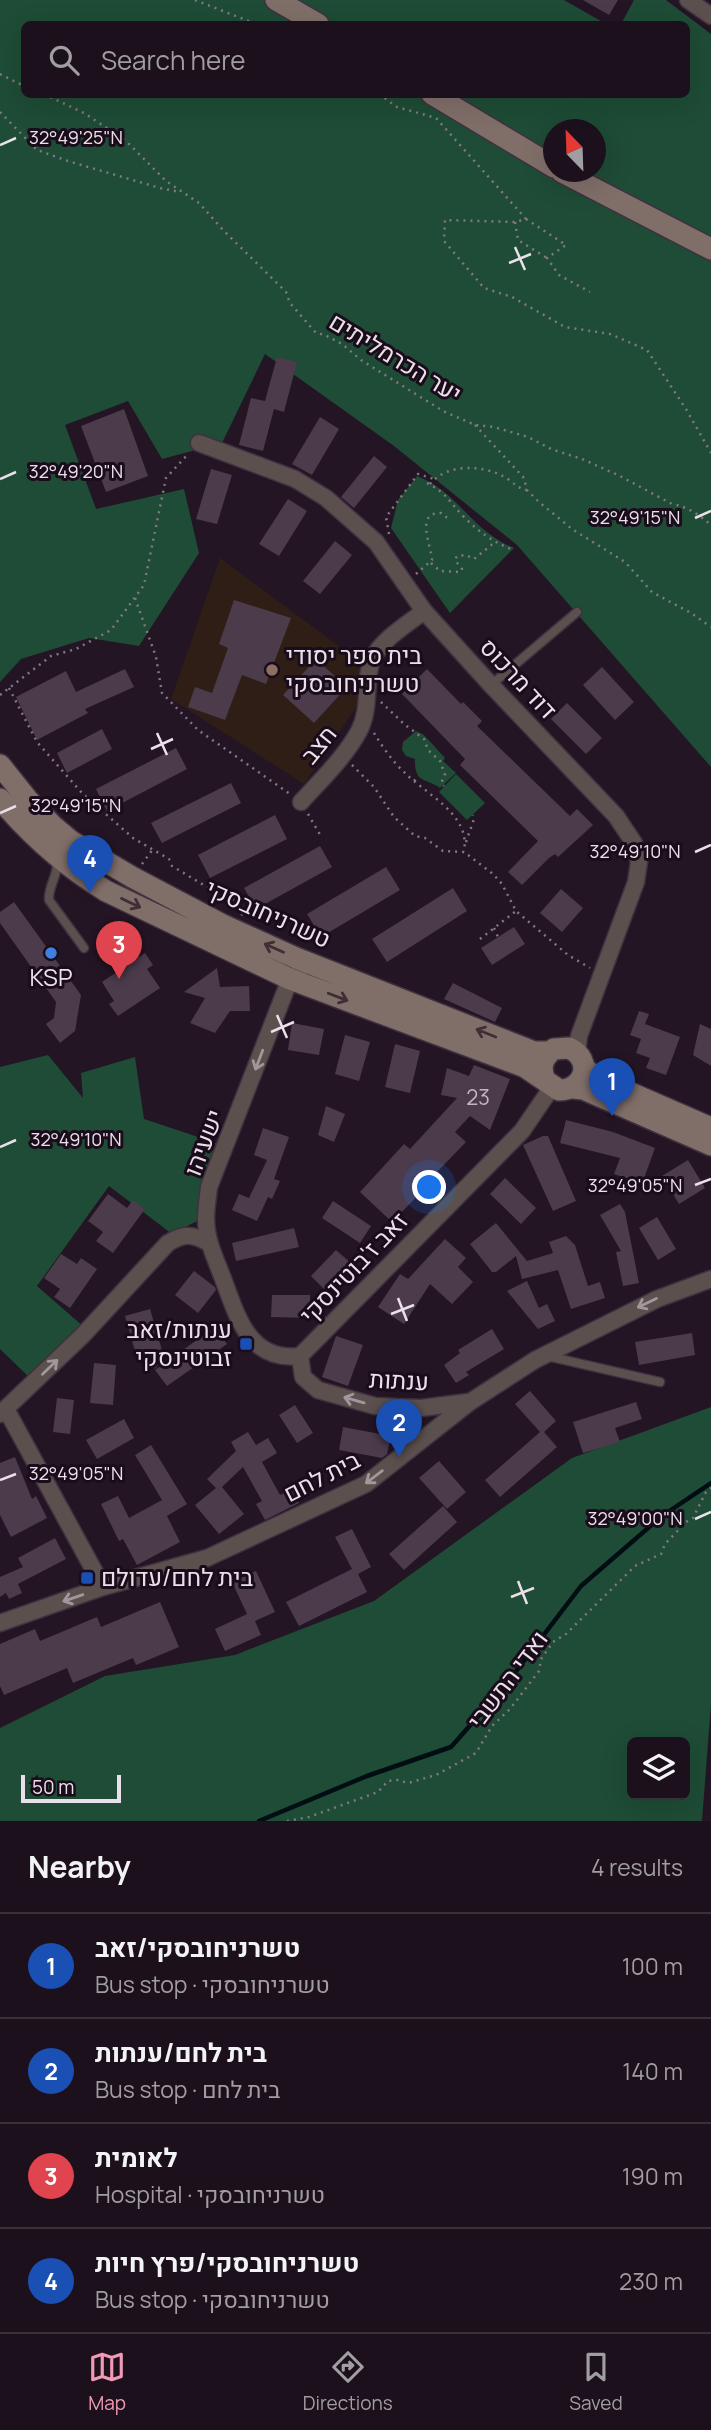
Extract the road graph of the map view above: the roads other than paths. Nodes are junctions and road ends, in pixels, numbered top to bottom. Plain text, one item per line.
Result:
1 (276, 0) edge
2 (688, 0) edge
3 (711, 16) edge
4 (313, 21) edge
5 (439, 98) edge
6 (543, 160) edge
7 (581, 182) edge
8 (711, 249) edge
9 (199, 443) road end
10 (424, 611) junction
11 (577, 612) dead end
12 (491, 685) junction
13 (0, 765) edge
14 (1, 800) edge
15 (301, 802) road end
16 (57, 857) junction
17 (84, 948) dead end
18 (317, 966) junction
19 (290, 979) junction
20 (571, 1052) junction
21 (556, 1085) junction
22 (711, 1128) edge
23 (711, 1144) edge
24 (209, 1243) junction
25 (711, 1279) edge
26 (544, 1355) junction
27 (300, 1356) junction
28 (660, 1382) dead end
29 (470, 1402) junction
30 (3, 1412) edge
31 (103, 1587) junction
32 (0, 1623) edge

1 - 4 street
2 - 3 street
5 - 6 street
7 - 8 street
9 - 10 street, דוד מרכוס
10 - 12 street, דוד מרכוס
10 - 15 street, חצב
11 - 12 lane
12 - 20 street, דוד מרכוס
18 -> 13 street, טשרניחובסקי
14 - 16 street, טשרניחובסקי
16 - 17 lane
16 -> 19 street, טשרניחובסקי
18 - 19 street
20 -> 18 street, טשרניחובסקי
19 -> 21 street, טשרניחובסקי
19 -> 24 street, ישעיהו
20 - 21 street
20 - 21 street
20 - 22 street, טשרניחובסקי
21 - 23 street, טשרניחובסקי
21 - 27 street, זאב ז'בוטינסקי
24 - 27 street
30 -> 24 street
25 -> 26 street, בית לחם
26 - 28 lane
26 - 29 street, בית לחם
29 -> 27 street, ענתות
29 -> 31 street, בית לחם
30 - 31 street
31 -> 32 street, בית לחם

